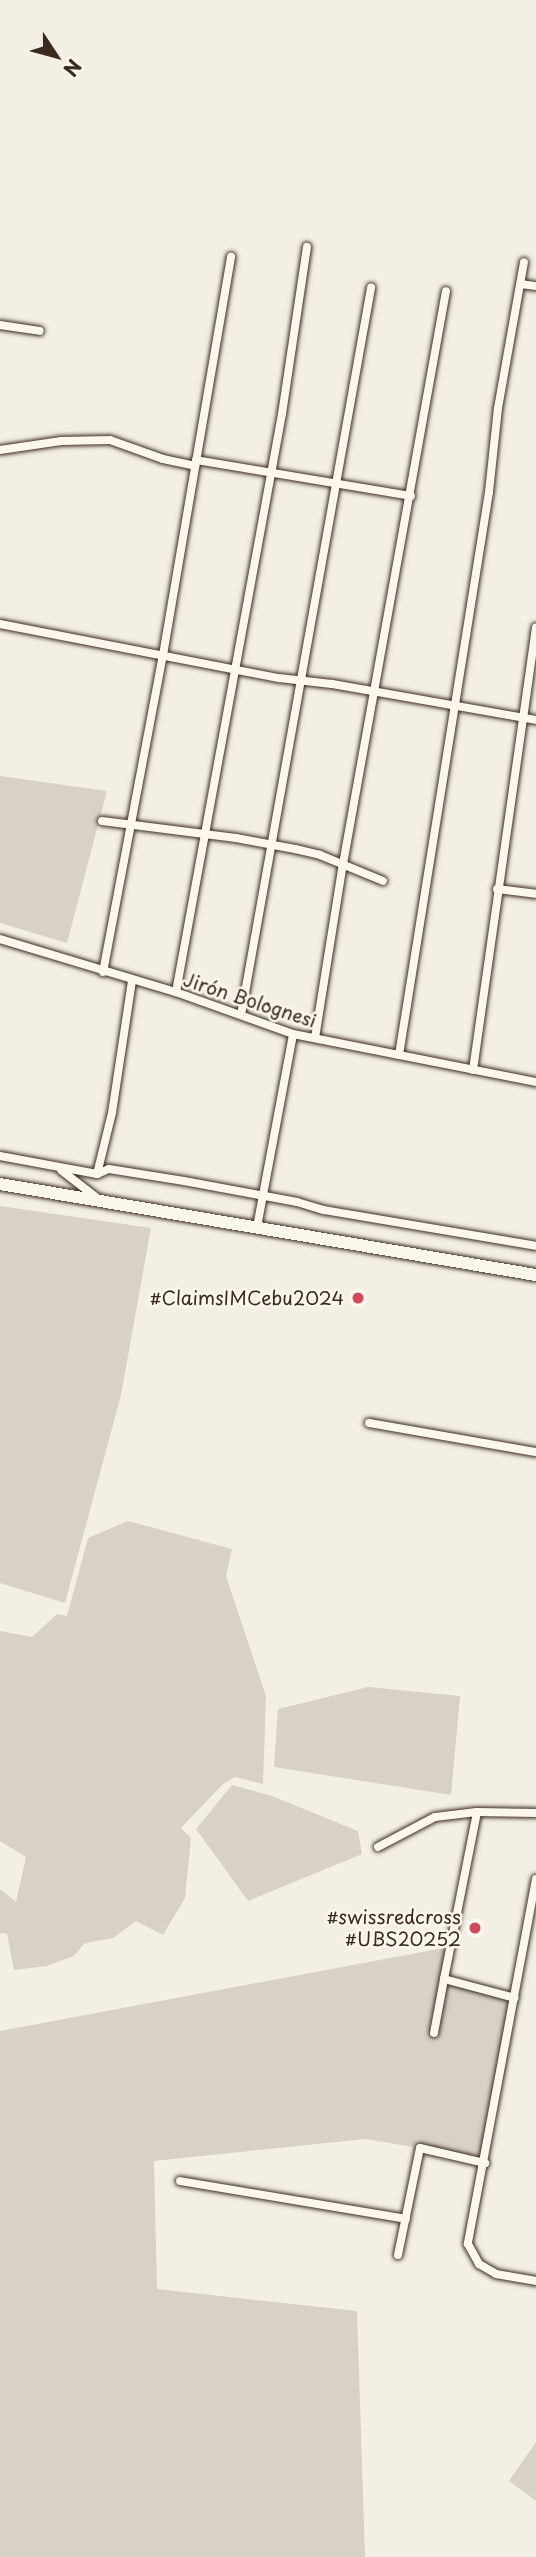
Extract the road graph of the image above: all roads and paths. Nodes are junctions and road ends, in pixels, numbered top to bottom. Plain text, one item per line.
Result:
1 (307, 247) dead end
2 (231, 257) dead end
3 (524, 262) dead end
4 (521, 284) junction
5 (536, 286) edge
6 (371, 288) dead end
7 (446, 291) dead end
8 (0, 325) edge
9 (40, 331) dead end
10 (0, 450) edge
11 (195, 463) junction
12 (270, 471) junction
13 (338, 483) junction
14 (411, 496) junction
15 (0, 624) edge
16 (536, 627) edge
17 (163, 655) junction
18 (235, 669) junction
19 (300, 682) junction
20 (374, 691) junction
21 (454, 705) junction
22 (521, 718) junction
23 (536, 720) edge
24 (102, 821) dead end
25 (132, 826) junction
26 (204, 835) junction
27 (271, 845) junction
28 (343, 864) junction
29 (383, 881) dead end
30 (497, 889) junction
31 (536, 894) edge
32 (0, 939) edge
33 (103, 972) junction
34 (132, 981) junction
35 (176, 992) junction
36 (241, 1015) junction
37 (293, 1034) junction
38 (315, 1038) junction
39 (400, 1055) junction
40 (473, 1070) junction
41 (536, 1082) edge
42 (0, 1156) edge
43 (58, 1168) junction
44 (97, 1174) junction
45 (0, 1184) edge
46 (262, 1197) junction
47 (97, 1198) junction
48 (257, 1227) junction
49 (536, 1245) edge
50 (536, 1275) edge
51 (369, 1423) dead end
52 (536, 1452) edge
53 (477, 1812) junction
54 (536, 1813) edge
55 (378, 1847) dead end
56 (536, 1879) edge
57 (444, 1979) junction
58 (515, 1998) junction
59 (434, 2033) dead end
60 (485, 2163) junction
61 (180, 2181) dead end
62 (405, 2219) junction
63 (398, 2255) dead end
64 (536, 2281) edge

1 - 12 street
2 - 11 street
3 - 4 street
4 - 5 street
4 - 21 street
6 - 13 street
7 - 14 street
8 - 9 street
10 - 11 street
11 - 12 street
11 - 17 street
12 - 13 street
12 - 18 street
13 - 14 street
13 - 19 street
14 - 20 street
15 - 17 street
16 - 22 street
17 - 18 street
17 - 25 street
18 - 19 street
18 - 26 street
19 - 20 street
19 - 27 street
20 - 21 street
20 - 28 street
21 - 22 street
21 - 39 street
22 - 23 street
22 - 30 street
24 - 25 street
25 - 26 street
25 - 33 street
26 - 27 street
26 - 35 street
27 - 28 street
27 - 36 street
28 - 29 street
28 - 38 street
30 - 31 street
30 - 40 street
32 - 33 street, Jirón Bolognesi
33 - 34 street, Jirón Bolognesi
34 - 35 street, Jirón Bolognesi
34 - 44 street
35 - 36 street, Jirón Bolognesi
36 - 37 street, Jirón Bolognesi
37 - 38 street, Jirón Bolognesi
37 - 46 street
38 - 39 street, Jirón Bolognesi
39 - 40 street, Jirón Bolognesi
40 - 41 street, Jirón Bolognesi
42 - 43 street
43 - 44 street
43 - 47 street
44 - 46 street
45 - 47 highway
46 - 48 street
46 - 49 street
47 - 48 highway
48 - 50 highway
51 - 52 street
53 - 54 street
53 - 55 street
53 - 57 street
56 - 58 street
57 - 58 street
57 - 59 street
58 - 60 street
60 - 62 street
60 - 64 street
61 - 62 street
62 - 63 street

